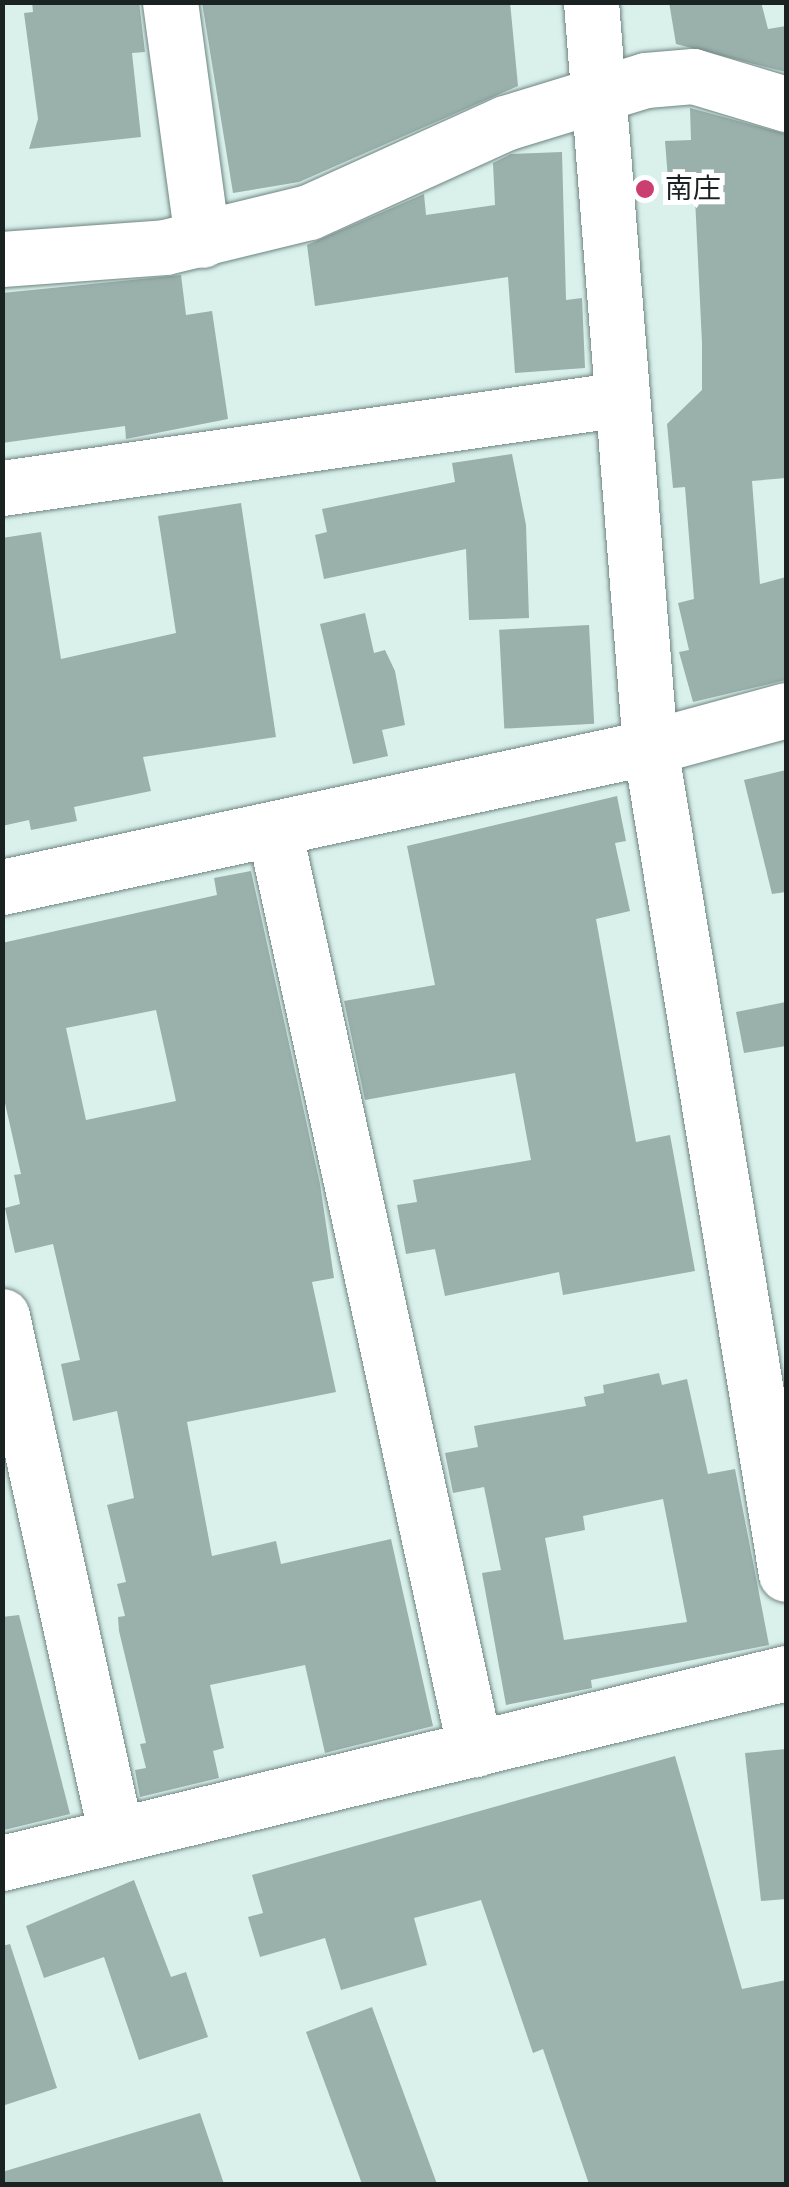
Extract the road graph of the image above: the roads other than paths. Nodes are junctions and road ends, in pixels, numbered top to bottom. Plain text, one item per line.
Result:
1 (170, 2) edge
2 (591, 2) edge
3 (598, 94) junction
4 (786, 104) edge
5 (202, 240) junction
6 (2, 258) edge
7 (622, 398) junction
8 (2, 488) edge
9 (786, 710) edge
10 (650, 746) junction
11 (274, 828) junction
12 (2, 888) edge
13 (2, 1316) edge
14 (15, 1436) edge
15 (786, 1574) edge
16 (786, 1673) edge
17 (475, 1749) junction
18 (116, 1835) junction
19 (2, 1863) edge

1 - 5 street
2 - 3 street
3 - 4 street
3 - 5 street
3 - 7 street
5 - 6 street
7 - 8 street
7 - 10 street
9 - 10 street
10 - 11 street
10 - 15 street
11 - 12 street
11 - 17 street
13 - 14 street
14 - 18 street
16 - 17 street
17 - 18 street
18 - 19 street

